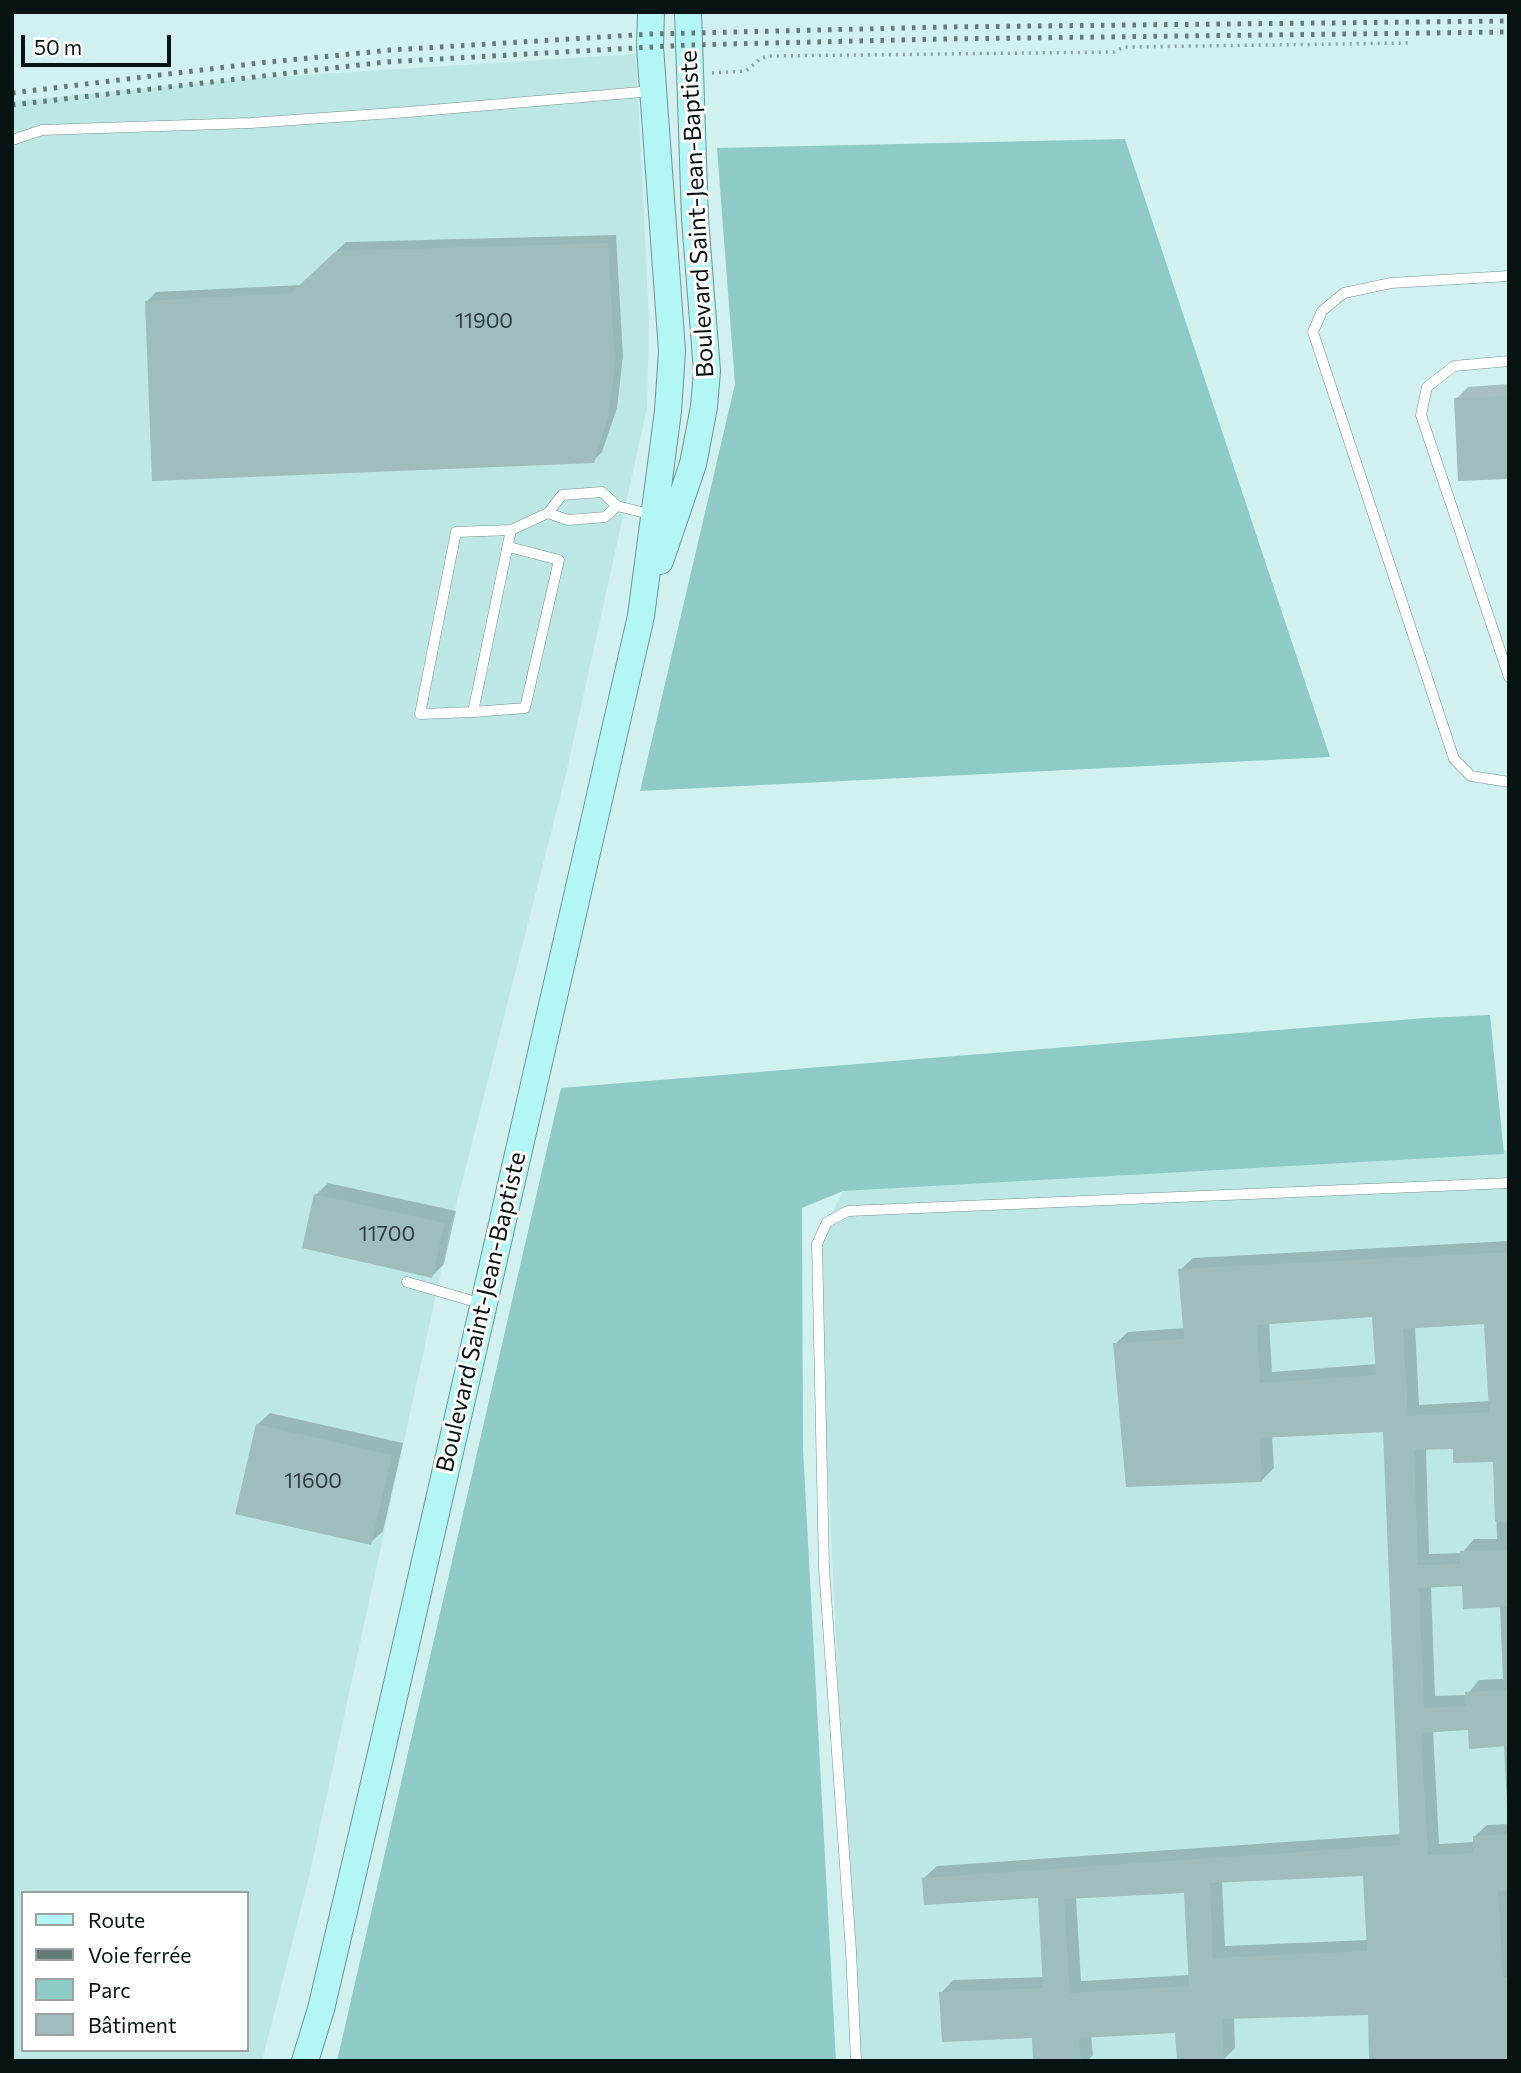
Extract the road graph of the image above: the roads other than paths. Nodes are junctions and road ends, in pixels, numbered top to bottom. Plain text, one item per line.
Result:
1 (651, 12) edge
2 (688, 12) edge
3 (654, 91) junction
4 (12, 140) edge
5 (1509, 276) edge
6 (1509, 361) edge
7 (617, 506) junction
8 (548, 513) junction
9 (654, 515) junction
10 (511, 530) junction
11 (509, 547) junction
12 (641, 616) junction
13 (1509, 677) edge
14 (473, 712) junction
15 (1509, 782) edge
16 (1509, 1183) edge
17 (407, 1282) dead end
18 (483, 1304) junction
19 (321, 2009) junction
20 (306, 2061) edge
21 (313, 2061) edge
22 (856, 2061) edge

1 - 3 main road, Boulevard Saint-Jean-Baptiste
2 - 12 main road, Boulevard Saint-Jean-Baptiste
3 - 4 lane
3 - 9 main road, Boulevard Saint-Jean-Baptiste
5 - 15 lane
6 - 13 lane
7 - 8 lane
7 - 8 lane
7 - 9 lane
8 - 10 lane
9 - 12 main road, Boulevard Saint-Jean-Baptiste
10 - 11 lane
10 - 14 lane
11 - 14 lane
11 - 14 lane
12 - 18 main road, Boulevard Saint-Jean-Baptiste
16 - 22 lane
17 - 18 lane
18 - 19 main road, Boulevard Saint-Jean-Baptiste
19 - 20 main road, Boulevard Saint-Jean-Baptiste
19 - 21 main road, Boulevard Saint-Jean-Baptiste

